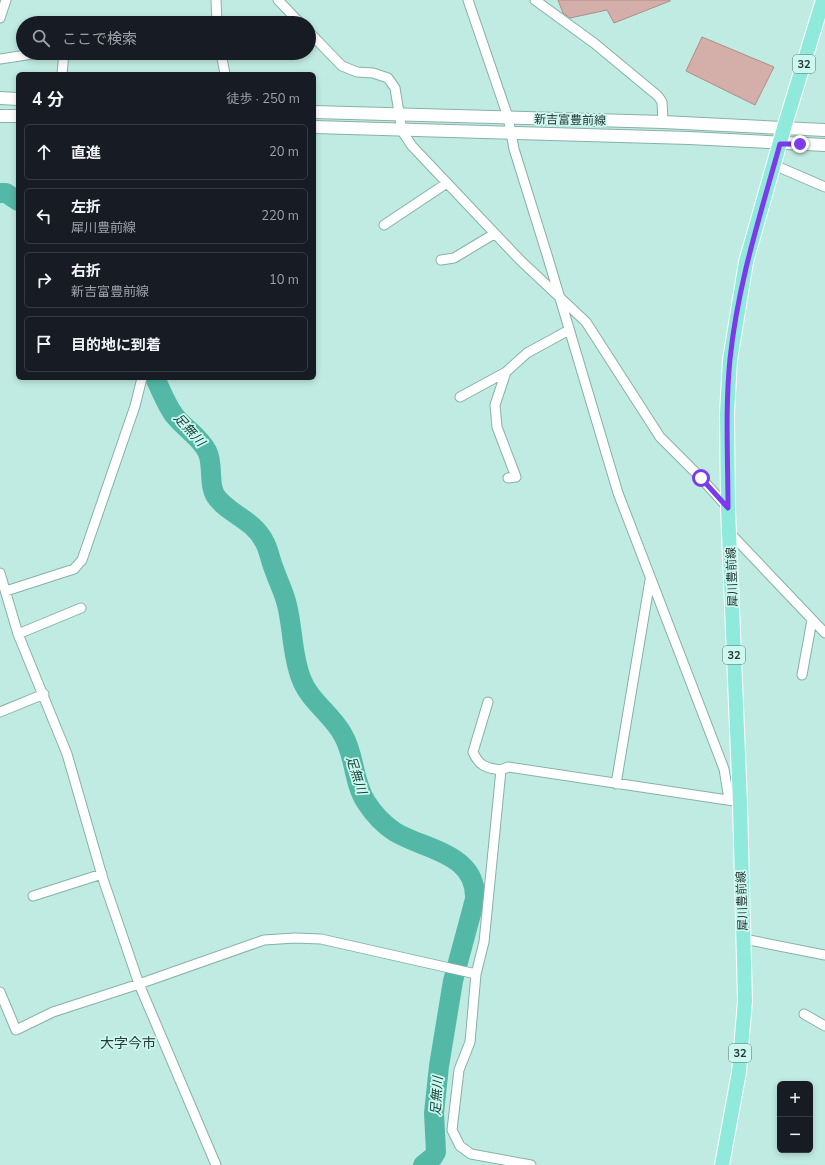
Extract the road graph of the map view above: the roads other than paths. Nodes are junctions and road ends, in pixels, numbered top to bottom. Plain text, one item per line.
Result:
1 (6, 0) edge
2 (216, 0) edge
3 (278, 0) edge
4 (468, 0) edge
5 (535, 0) edge
6 (823, 0) edge
7 (217, 16) edge
8 (293, 16) edge
9 (0, 18) edge
10 (316, 39) edge
11 (16, 56) edge
12 (0, 58) edge
13 (63, 60) edge
14 (222, 60) edge
15 (62, 72) edge
16 (225, 72) edge
17 (0, 98) edge
18 (16, 99) edge
19 (316, 112) edge
20 (400, 114) junction
21 (0, 116) edge
22 (16, 116) edge
23 (508, 117) junction
24 (662, 122) junction
25 (316, 127) edge
26 (784, 128) junction
27 (825, 130) edge
28 (402, 131) junction
29 (511, 134) junction
30 (780, 144) junction
31 (825, 145) edge
32 (774, 165) junction
33 (447, 183) junction
34 (825, 187) edge
35 (384, 224) dead end
36 (494, 234) junction
37 (441, 260) dead end
38 (559, 298) junction
39 (569, 330) junction
40 (506, 372) junction
41 (142, 380) edge
42 (460, 397) dead end
43 (508, 478) dead end
44 (728, 508) junction
45 (730, 533) junction
46 (0, 573) edge
47 (650, 579) junction
48 (6, 591) junction
49 (81, 608) dead end
50 (812, 620) junction
51 (825, 633) edge
52 (18, 634) junction
53 (802, 675) dead end
54 (44, 694) junction
55 (488, 702) dead end
56 (0, 712) edge
57 (501, 770) junction
58 (616, 784) junction
59 (734, 801) junction
60 (102, 874) junction
61 (33, 896) dead end
62 (744, 939) junction
63 (825, 955) edge
64 (476, 974) junction
65 (139, 984) junction
66 (0, 992) edge
67 (804, 1014) dead end
68 (825, 1026) edge
69 (216, 1165) edge
70 (531, 1165) edge
71 (722, 1165) edge

1 - 9 street
2 - 7 street
3 - 8 street
4 - 23 street
5 - 24 street
6 - 26 main road, 犀川豊前線 / 32
10 - 20 street
11 - 12 street
13 - 15 street
14 - 16 street
17 - 18 main road
19 - 20 main road, 新吉富豊前線
20 - 23 main road, 新吉富豊前線
20 - 28 street
21 - 22 main road
23 - 24 main road, 新吉富豊前線
23 - 29 street
24 - 26 main road, 新吉富豊前線
25 - 28 main road, 新吉富豊前線
26 - 27 main road, 新吉富豊前線
26 - 30 main road, 犀川豊前線 / 32
28 - 29 main road, 新吉富豊前線
28 - 33 street
29 - 30 main road, 新吉富豊前線
29 - 38 street
30 - 31 main road, 新吉富豊前線
30 - 32 main road, 犀川豊前線 / 32
32 - 34 street
32 - 44 main road, 犀川豊前線 / 32
33 - 35 street
33 - 36 street
36 - 37 street
36 - 38 street
38 - 39 street
38 - 44 street
39 - 40 street
39 - 47 street
40 - 42 street
40 - 43 street
41 - 48 street
44 - 45 main road, 犀川豊前線 / 32
45 - 50 street
45 - 59 main road, 犀川豊前線 / 32
46 - 48 street
47 - 58 street
47 - 59 street
48 - 52 street
49 - 52 street
50 - 51 street
50 - 53 street
52 - 54 street
54 - 56 street
54 - 60 street
55 - 57 street
57 - 58 street
57 - 64 street
58 - 59 street
59 - 62 main road, 犀川豊前線 / 32
60 - 61 street
60 - 65 street
62 - 63 street
62 - 71 main road, 犀川豊前線 / 32
64 - 65 street
64 - 70 street
65 - 66 street
65 - 69 street
67 - 68 street

